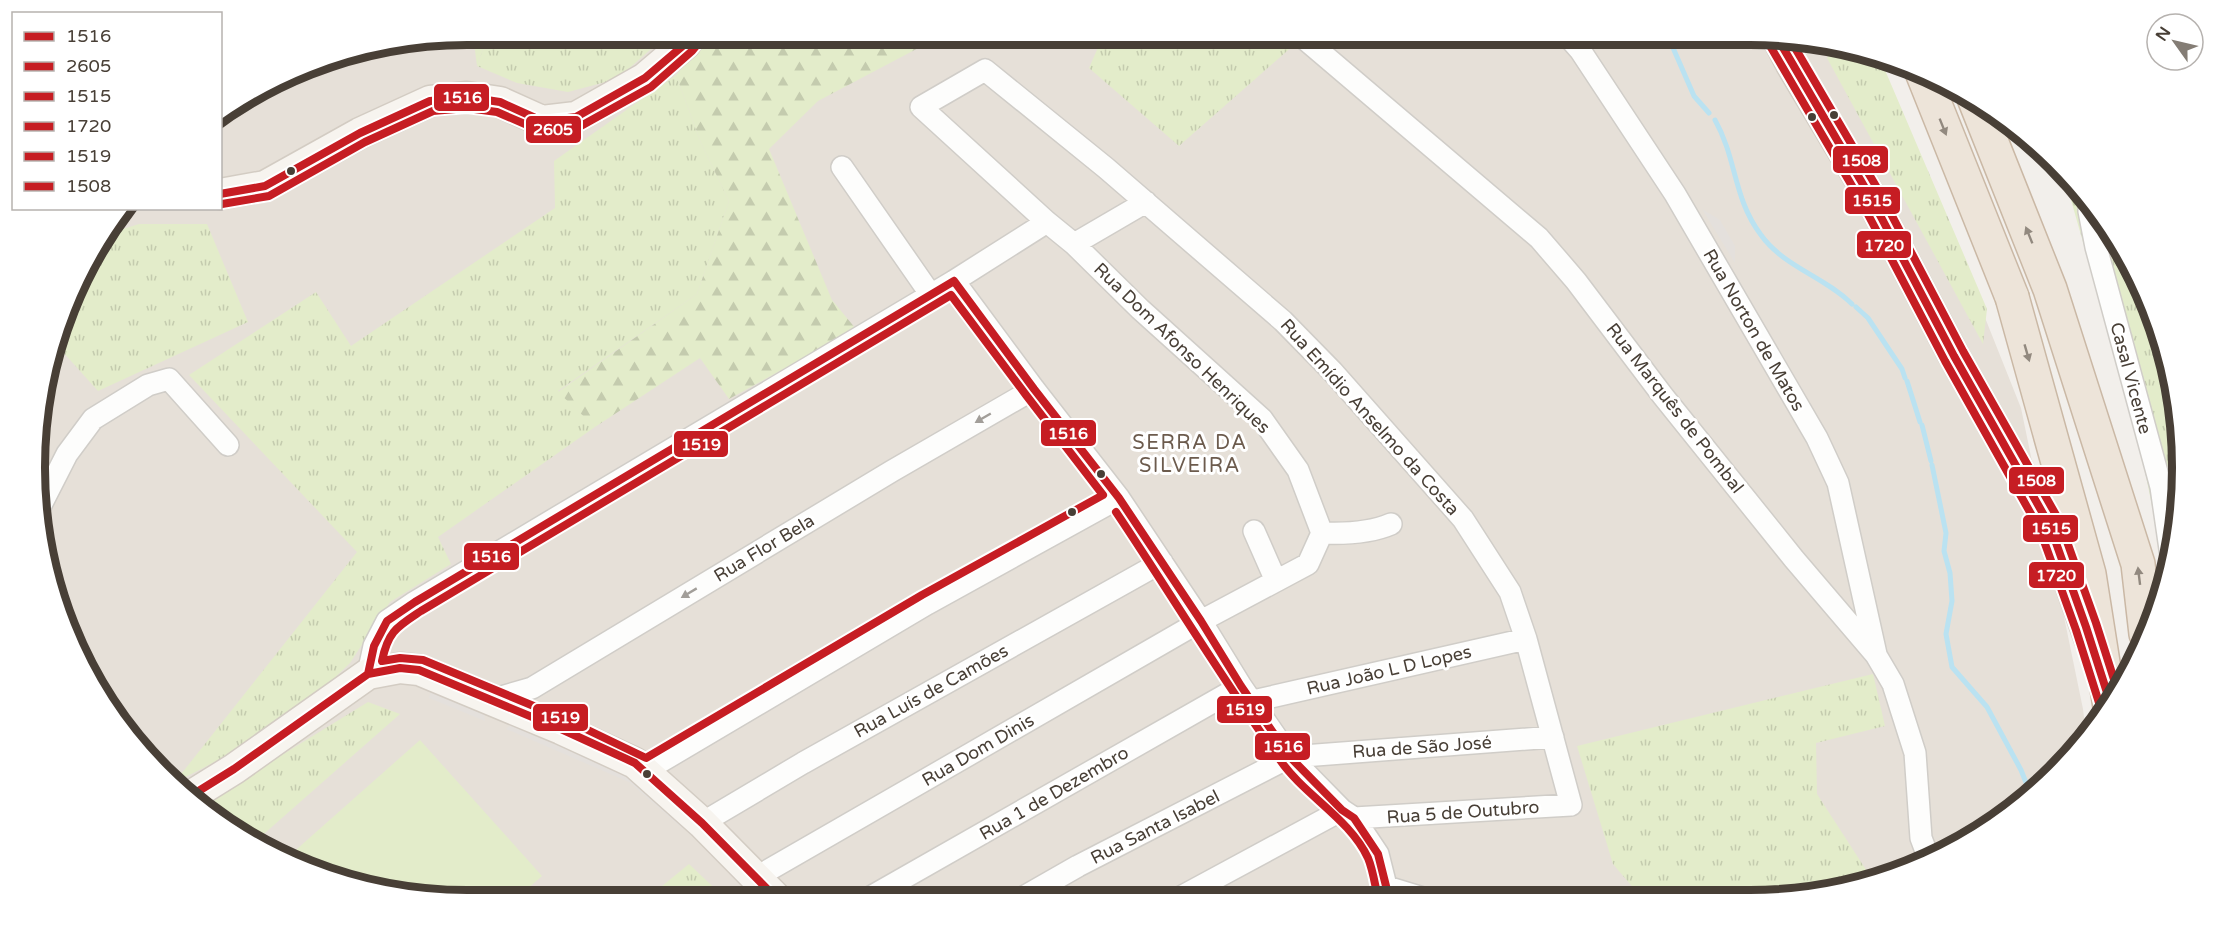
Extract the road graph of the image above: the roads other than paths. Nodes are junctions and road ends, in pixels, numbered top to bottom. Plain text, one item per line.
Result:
1 (684, 45) edge
2 (1312, 45) edge
3 (1576, 45) edge
4 (1783, 47) edge
5 (985, 70) joint
6 (1927, 85) edge
7 (1980, 114) edge
8 (842, 167) dead end
9 (222, 194) edge
10 (1146, 202) junction
11 (2090, 218) edge
12 (1047, 222) junction
13 (1074, 244) junction
14 (954, 281) junction
15 (930, 294) junction
16 (1034, 389) junction
17 (228, 445) dead end
18 (46, 495) edge
19 (1119, 498) junction
20 (1391, 524) dead end
21 (2167, 529) edge
22 (1254, 531) dead end
23 (1322, 533) junction
24 (1162, 562) junction
25 (1276, 581) junction
26 (2144, 618) edge
27 (1201, 621) junction
28 (2086, 627) junction
29 (1526, 639) junction
30 (1876, 655) junction
31 (368, 674) junction
32 (2116, 676) edge
33 (2108, 691) edge
34 (2106, 693) edge
35 (1247, 694) junction
36 (491, 700) junction
37 (1554, 737) junction
38 (1290, 757) junction
39 (645, 771) junction
40 (197, 792) edge
41 (1571, 805) joint
42 (1348, 814) junction
43 (702, 824) junction
44 (1926, 851) edge
45 (755, 878) junction
46 (768, 890) edge
47 (884, 890) edge
48 (1036, 890) edge
49 (1192, 890) edge
50 (1387, 890) edge

1 - 9 street
2 - 30 street, Rua Marquês de Pombal
3 - 30 street, Rua Norton de Matos
4 - 28 street
5 - 10 street, Rua Emídio Anselmo da Costa
5 - 12 street, Rua Dom Afonso Henriques
6 -> 33 highway, bridge
26 -> 7 highway
8 - 15 street
10 - 13 street
10 - 29 street, Rua Emídio Anselmo da Costa
11 - 21 street, Casal Vicente
12 - 13 street, Rua Dom Afonso Henriques
12 - 14 street
13 - 23 street, Rua Dom Afonso Henriques
14 - 15 street
14 - 16 street
15 - 31 street
16 - 19 street
16 -> 36 street, Rua Flor Bela
17 - 18 street
19 - 24 street
19 - 39 street
20 - 23 street
22 - 25 street
23 - 25 street
24 - 27 street
24 - 43 street, Rua Luís de Camões
25 - 27 street
27 - 35 street
27 - 45 street, Rua Dom Dinis
28 - 32 street
28 - 34 street
29 - 35 street, Rua João L D Lopes
29 - 37 street, Rua Emídio Anselmo da Costa
30 - 44 street, Rua Marquês de Pombal
31 - 36 street
31 - 40 street
35 - 38 street
35 - 47 street, Rua 1 de Dezembro
36 - 39 street
37 - 38 street, Rua de São José
37 - 41 street, Rua Emídio Anselmo da Costa
38 - 42 street
38 - 48 street, Rua Santa Isabel
39 - 43 street
41 - 42 street, Rua 5 de Outubro
42 - 49 street
42 - 50 street
43 - 45 street
45 - 46 street

